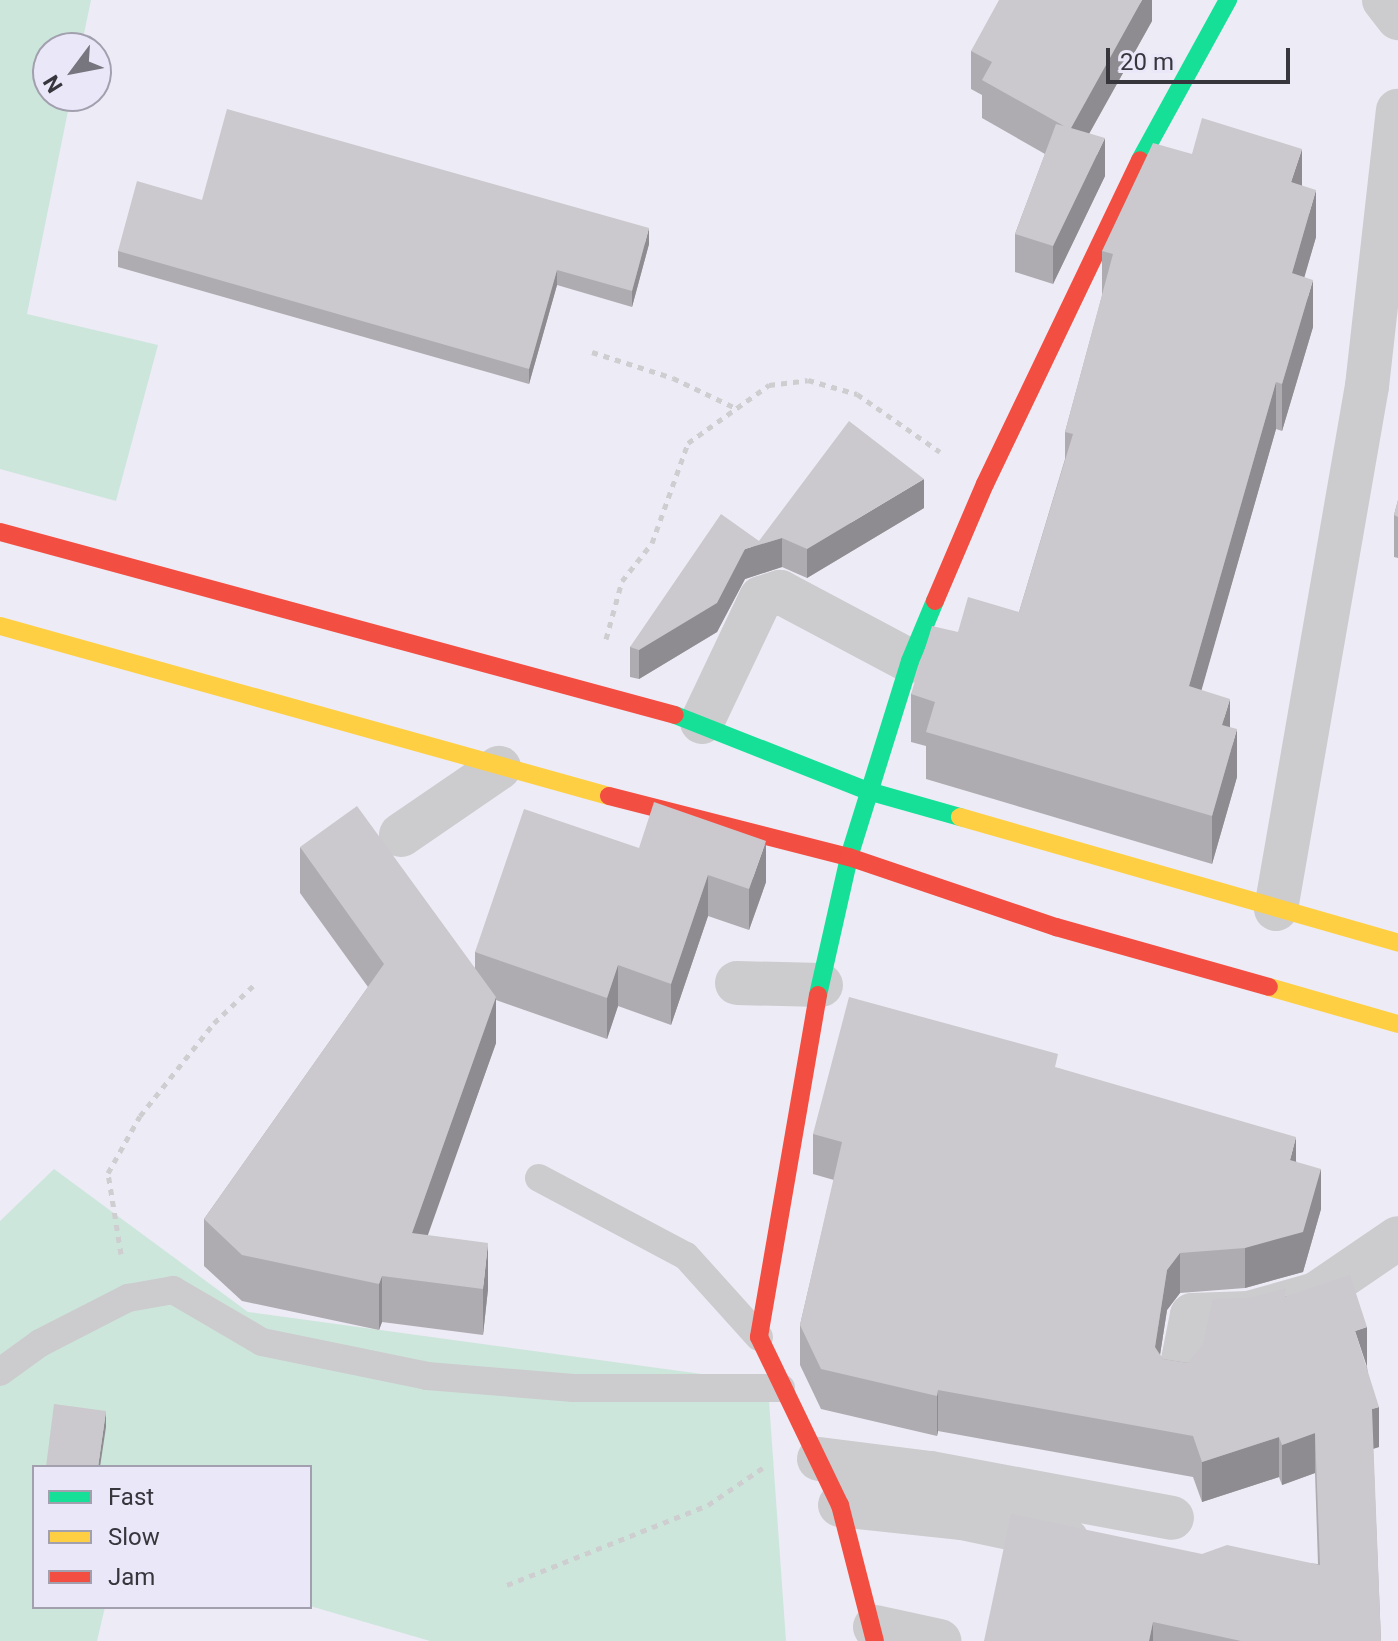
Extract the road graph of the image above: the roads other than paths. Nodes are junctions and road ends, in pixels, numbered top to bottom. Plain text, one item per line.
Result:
1 (1228, 0) edge
2 (1384, 0) edge
3 (1398, 18) edge
4 (1398, 111) edge
5 (1396, 176) edge
6 (1383, 390) edge
7 (0, 532) edge
8 (0, 626) edge
9 (910, 661) junction
10 (702, 722) junction
11 (499, 768) junction
12 (868, 791) junction
13 (401, 835) dead end
14 (849, 857) junction
15 (1276, 909) junction
16 (1398, 943) edge
17 (737, 983) dead end
18 (821, 985) junction
19 (1398, 1024) edge
20 (539, 1178) dead end
21 (1398, 1238) edge
22 (759, 1337) junction
23 (0, 1372) edge
24 (1179, 1380) edge
25 (781, 1388) junction
26 (813, 1448) junction
27 (840, 1505) junction
28 (1172, 1518) dead end
29 (1115, 1551) edge
30 (875, 1634) edge
31 (939, 1641) edge

1 - 9 street
2 - 3 street
4 - 5 street
5 - 6 street
6 - 15 street
7 - 10 street
8 - 11 street
9 - 10 street
9 - 12 street
10 - 12 street
11 - 13 street
11 - 14 street
12 - 14 street
12 - 15 street
14 - 18 street
14 - 19 street
15 - 16 street
17 - 18 street
18 - 22 street
20 - 22 lane
21 - 24 street
22 - 25 street
23 - 25 lane
25 - 26 street
26 - 27 street
26 - 28 street
27 - 29 street
27 - 30 street
30 - 31 street

